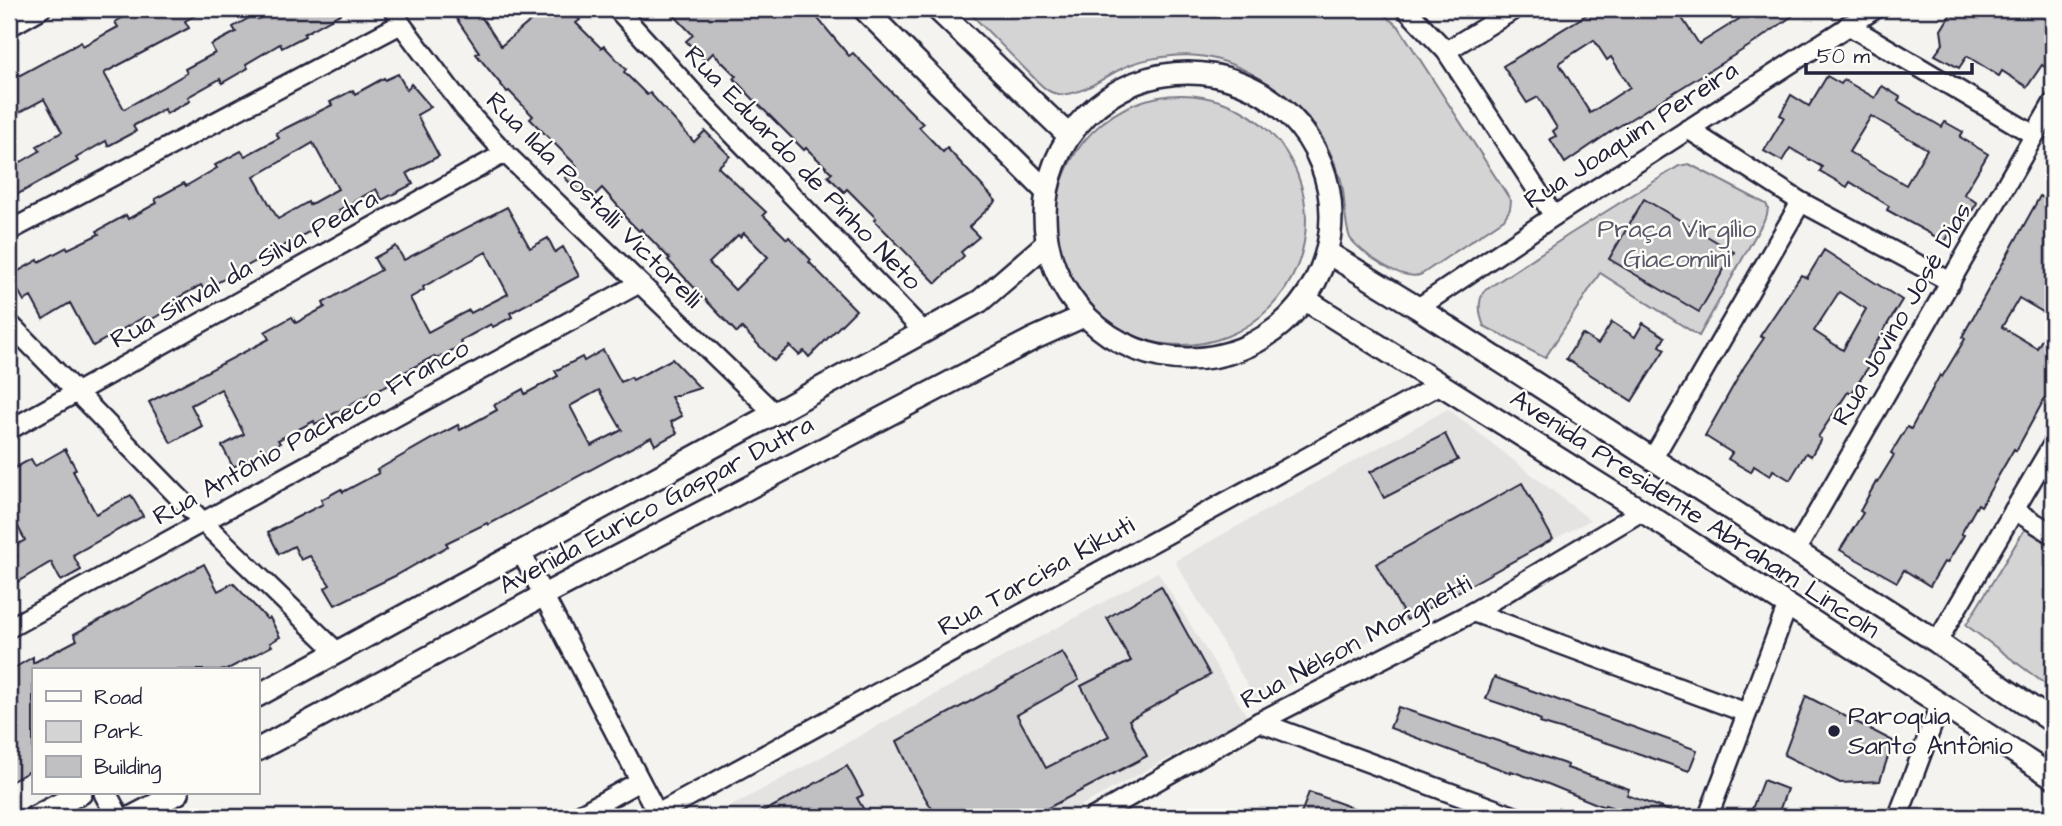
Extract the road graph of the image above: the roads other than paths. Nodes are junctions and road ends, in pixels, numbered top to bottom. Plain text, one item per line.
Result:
1 (41, 9) edge
2 (617, 9) edge
3 (864, 9) edge
4 (937, 9) edge
5 (1406, 9) edge
6 (1516, 9) edge
7 (1875, 9) edge
8 (398, 16) edge
9 (1848, 25) junction
10 (9, 27) edge
11 (1446, 51) junction
12 (2053, 103) edge
13 (1688, 129) junction
14 (1068, 135) junction
15 (2034, 135) junction
16 (505, 153) junction
17 (1045, 190) junction
18 (1801, 202) junction
19 (1554, 216) junction
20 (9, 231) edge
21 (1046, 244) junction
22 (1328, 253) junction
23 (1951, 282) junction
24 (638, 284) junction
25 (1306, 300) junction
26 (1418, 308) junction
27 (1084, 316) junction
28 (9, 323) edge
29 (925, 332) junction
30 (1439, 385) junction
31 (77, 393) junction
32 (774, 413) junction
33 (9, 430) edge
34 (2053, 444) edge
35 (1653, 458) junction
36 (2014, 510) junction
37 (1642, 511) junction
38 (202, 521) junction
39 (2053, 534) edge
40 (1796, 550) junction
41 (521, 552) junction
42 (544, 595) junction
43 (1787, 607) junction
44 (1473, 612) junction
45 (9, 628) edge
46 (1937, 642) junction
47 (337, 652) junction
48 (259, 695) edge
49 (1940, 704) junction
50 (1747, 713) junction
51 (1259, 722) junction
52 (2053, 722) edge
53 (259, 749) edge
54 (2053, 777) edge
55 (640, 781) junction
56 (79, 794) edge
57 (106, 794) edge
58 (176, 794) edge
59 (658, 816) edge
60 (35, 817) edge
61 (118, 817) edge
62 (132, 817) edge
63 (575, 817) edge
64 (1094, 817) edge
65 (1516, 817) edge
66 (1708, 817) edge
67 (1898, 817) edge

1 - 10 street
2 - 29 street, Rua Eduardo de Pinho Neto
3 - 17 street
4 - 14 street
5 - 11 street
6 - 11 street
7 - 9 street, Rua Joaquim Pereira
8 - 16 street, Rua Ilda Postalli Victorelli
8 - 20 street
9 - 13 street, Rua Joaquim Pereira
9 - 15 street
11 - 19 street
12 - 15 street, Rua Jovino José Dias
13 - 18 street
13 - 19 street, Rua Joaquim Pereira
14 - 17 street
14 - 22 street
15 - 23 street, Rua Jovino José Dias
16 - 24 street, Rua Ilda Postalli Victorelli
16 - 31 street, Rua Sinval da Silva Pedra
17 - 21 street
18 - 23 street
18 - 35 street
19 - 26 street, Rua Joaquim Pereira
21 - 27 street
21 - 29 street, Avenida Eurico Gaspar Dutra
22 - 25 street
22 - 26 street, Avenida Presidente Abraham Lincoln
23 - 40 street, Rua Jovino José Dias
24 - 32 street, Rua Ilda Postalli Victorelli
24 - 38 street, Rua Antônio Pacheco Franco
25 - 27 street
25 - 30 street, Avenida Presidente Abraham Lincoln
26 - 35 street, Avenida Presidente Abraham Lincoln
27 - 42 street, Avenida Eurico Gaspar Dutra
28 - 31 street
29 - 32 street, Avenida Eurico Gaspar Dutra
30 - 37 street, Avenida Presidente Abraham Lincoln
30 - 59 street, Rua Tarcisa Kikuti
31 - 33 street, Rua Sinval da Silva Pedra
31 - 38 street
32 - 41 street, Avenida Eurico Gaspar Dutra
34 - 36 street
35 - 40 street, Avenida Presidente Abraham Lincoln
36 - 39 street
36 - 46 street
37 - 43 street, Avenida Presidente Abraham Lincoln
37 - 44 street, Rua Nélson Morgnetti
38 - 45 street, Rua Antônio Pacheco Franco
38 - 47 street
40 - 46 street, Avenida Presidente Abraham Lincoln
41 - 42 street
41 - 47 street, Avenida Eurico Gaspar Dutra
42 - 53 street, Avenida Eurico Gaspar Dutra
42 - 55 street
43 - 49 street, Avenida Presidente Abraham Lincoln
43 - 50 street
44 - 50 street
44 - 51 street, Rua Nélson Morgnetti
46 - 52 street, Avenida Presidente Abraham Lincoln
47 - 48 street, Avenida Eurico Gaspar Dutra
49 - 54 street, Avenida Presidente Abraham Lincoln
49 - 67 street
50 - 66 street
51 - 64 street, Rua Nélson Morgnetti
51 - 65 street
55 - 59 street
55 - 63 street
56 - 60 street
57 - 61 street
58 - 62 street

